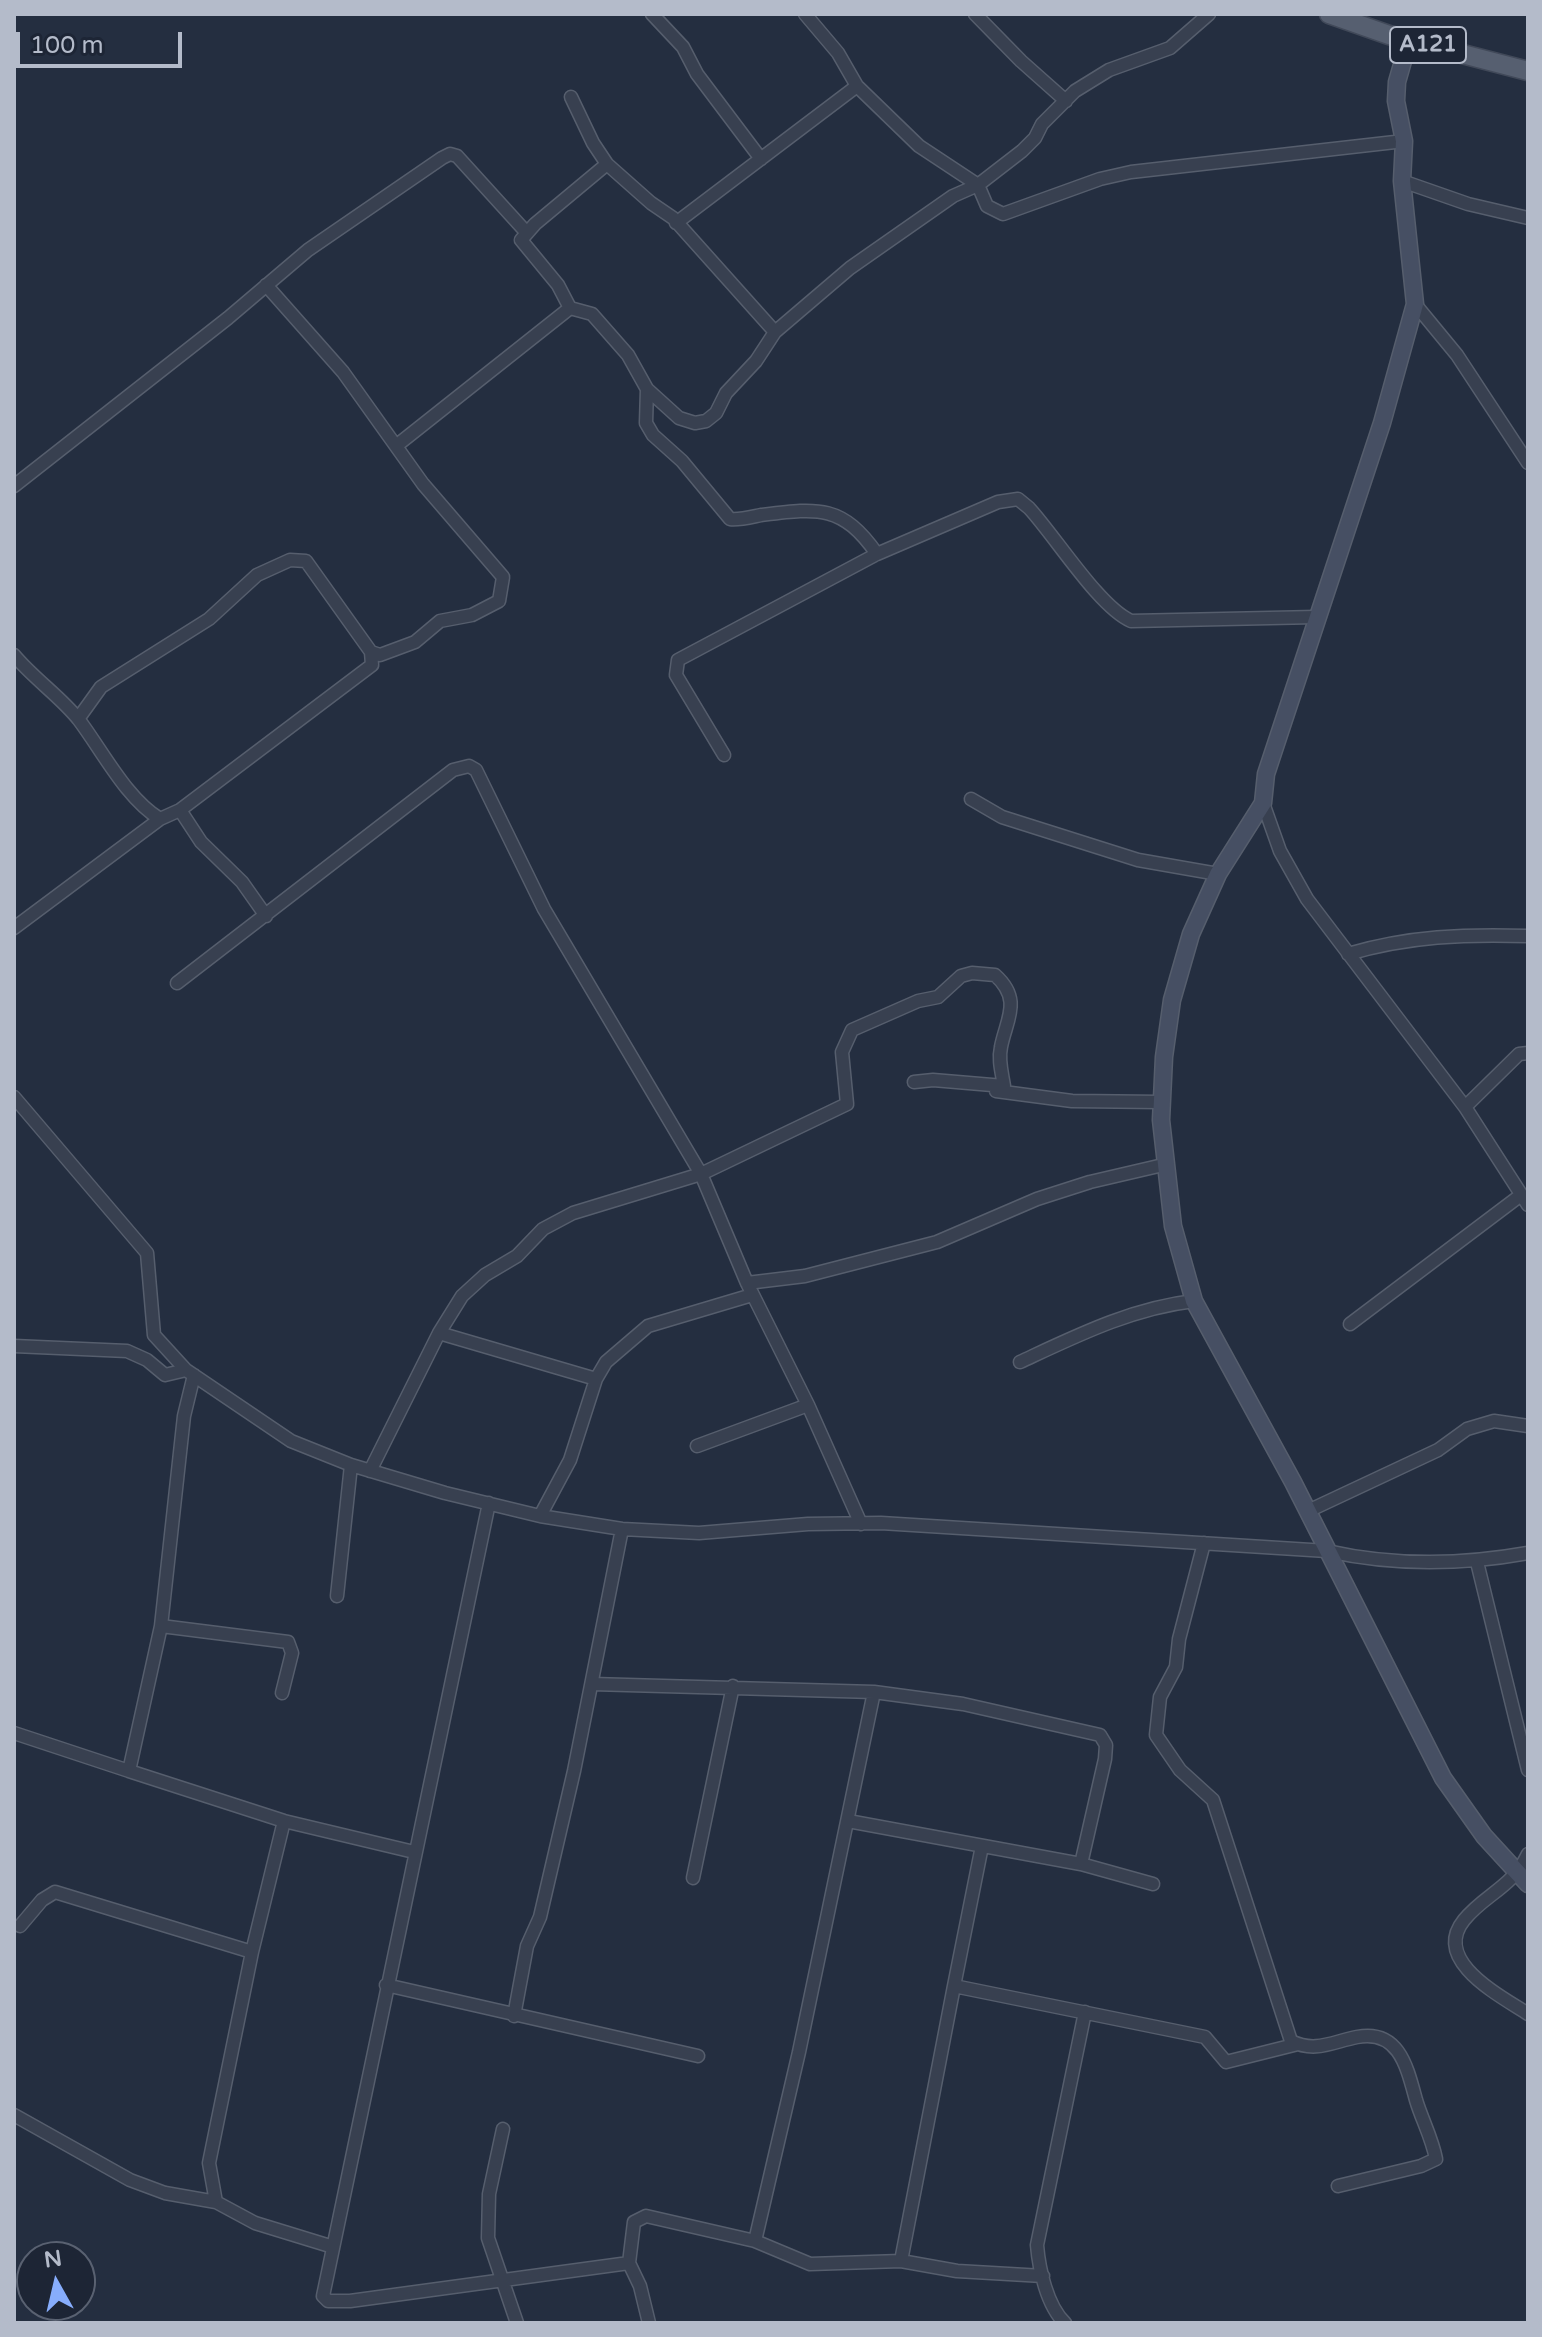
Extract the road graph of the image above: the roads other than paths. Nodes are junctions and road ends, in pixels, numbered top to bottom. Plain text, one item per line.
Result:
1 (652, 14) edge
2 (805, 14) edge
3 (975, 14) edge
4 (1209, 14) edge
5 (1329, 14) edge
6 (1409, 40) junction
7 (1528, 71) edge
8 (857, 86) junction
9 (571, 97) dead end
10 (1066, 101) junction
11 (1404, 141) junction
12 (761, 159) junction
13 (607, 164) junction
14 (1402, 181) junction
15 (978, 185) junction
16 (1528, 218) edge
17 (676, 223) junction
18 (526, 232) junction
19 (266, 285) junction
20 (1415, 304) junction
21 (570, 308) junction
22 (775, 332) junction
23 (647, 389) junction
24 (396, 446) junction
25 (1528, 463) edge
26 (14, 486) edge
27 (877, 554) junction
28 (1316, 617) junction
29 (371, 652) junction
30 (14, 655) edge
31 (78, 719) junction
32 (724, 755) dead end
33 (971, 799) dead end
34 (1263, 803) junction
35 (180, 810) junction
36 (160, 819) junction
37 (1218, 874) junction
38 (266, 916) junction
39 (14, 928) edge
40 (1528, 936) edge
41 (1348, 954) junction
42 (177, 983) dead end
43 (1528, 1053) edge
44 (914, 1082) dead end
45 (1004, 1086) junction
46 (14, 1097) edge
47 (1161, 1102) junction
48 (1465, 1107) junction
49 (1163, 1165) junction
50 (701, 1174) junction
51 (1525, 1200) edge
52 (749, 1289) junction
53 (1194, 1301) junction
54 (1350, 1324) dead end
55 (439, 1333) junction
56 (14, 1346) edge
57 (1020, 1362) dead end
58 (190, 1372) junction
59 (596, 1379) junction
60 (808, 1405) junction
61 (1528, 1426) edge
62 (697, 1446) dead end
63 (351, 1465) junction
64 (370, 1471) junction
65 (489, 1503) junction
66 (1308, 1511) junction
67 (540, 1516) junction
68 (861, 1524) junction
69 (622, 1529) junction
70 (1204, 1543) junction
71 (1327, 1551) junction
72 (1528, 1553) edge
73 (1477, 1562) junction
74 (337, 1596) dead end
75 (161, 1626) junction
76 (592, 1684) junction
77 (733, 1686) junction
78 (874, 1692) junction
79 (282, 1693) dead end
80 (14, 1733) edge
81 (1528, 1770) edge
82 (129, 1771) junction
83 (284, 1821) junction
84 (848, 1821) junction
85 (982, 1846) junction
86 (414, 1852) junction
87 (1528, 1854) edge
88 (1081, 1864) junction
89 (693, 1878) dead end
90 (1523, 1879) edge
91 (1153, 1884) dead end
92 (20, 1926) dead end
93 (252, 1952) junction
94 (386, 1985) junction
95 (954, 1986) junction
96 (1085, 2012) junction
97 (1528, 2014) edge
98 (514, 2016) junction
99 (1298, 2044) junction
100 (698, 2056) dead end
101 (14, 2115) edge
102 (503, 2129) dead end
103 (1338, 2186) dead end
104 (216, 2202) junction
105 (755, 2241) junction
106 (330, 2246) junction
107 (901, 2261) junction
108 (629, 2263) junction
109 (1043, 2276) junction
110 (505, 2281) junction
111 (517, 2323) edge
112 (649, 2323) edge
113 (1065, 2323) edge

1 - 12 street
2 - 8 street
3 - 10 street
4 - 10 street
5 - 6 main road, A121
6 - 7 main road, A121
6 - 11 street
8 - 12 street
8 - 15 street
9 - 13 street
10 - 15 street
11 - 14 street
11 - 15 street
12 - 17 street
13 - 17 street
13 - 18 street
14 - 16 street
14 - 20 street
15 - 22 street
17 - 22 street
18 - 19 street
18 - 21 street
19 - 24 street
19 - 26 street
20 - 25 street
20 - 28 street
21 - 23 street
21 - 24 street
22 - 23 street
23 - 27 street
24 - 29 street
27 - 28 street
27 - 32 street
28 - 34 street
29 - 31 street
29 - 35 street
30 - 31 street
31 - 36 street
33 - 37 street
34 - 37 street
34 - 41 street
35 - 36 street
35 - 38 street
36 - 39 street
37 - 47 street
38 - 42 street
38 - 50 street
40 - 41 street
41 - 48 street
43 - 48 street
44 - 45 street
45 - 47 street
45 - 50 street
46 - 58 street
47 - 49 street
48 - 51 street
49 - 52 street
49 - 53 street
50 - 52 street
50 - 55 street
51 - 54 street
52 - 59 street
52 - 60 street
53 - 57 street
53 - 66 street
55 - 59 street
55 - 64 street
56 - 58 street
58 - 63 street
58 - 75 street
59 - 67 street
60 - 62 street
60 - 68 street
61 - 66 street
63 - 64 street
63 - 74 street
64 - 65 street
65 - 67 street
65 - 86 street
66 - 71 street
67 - 69 street
68 - 69 street
68 - 70 street
69 - 76 street
70 - 71 street
70 - 99 street
71 - 73 street
71 - 90 street
72 - 73 street
73 - 81 street
75 - 79 street
75 - 82 street
76 - 77 street
76 - 98 street
77 - 78 street
77 - 89 street
78 - 84 street
78 - 88 street
80 - 82 street
82 - 83 street
83 - 86 street
83 - 93 street
84 - 85 street
84 - 105 street
85 - 88 street
85 - 95 street
86 - 94 street
87 - 90 street
88 - 91 street
90 - 97 street
92 - 93 street
93 - 104 street
94 - 98 street
94 - 106 street
95 - 96 street
95 - 107 street
96 - 99 street
96 - 109 street
98 - 100 street
99 - 103 street
101 - 104 street
102 - 110 street
104 - 106 street
105 - 107 street
105 - 108 street
106 - 110 street
107 - 109 street
108 - 110 street
108 - 112 street
109 - 113 street
110 - 111 street

